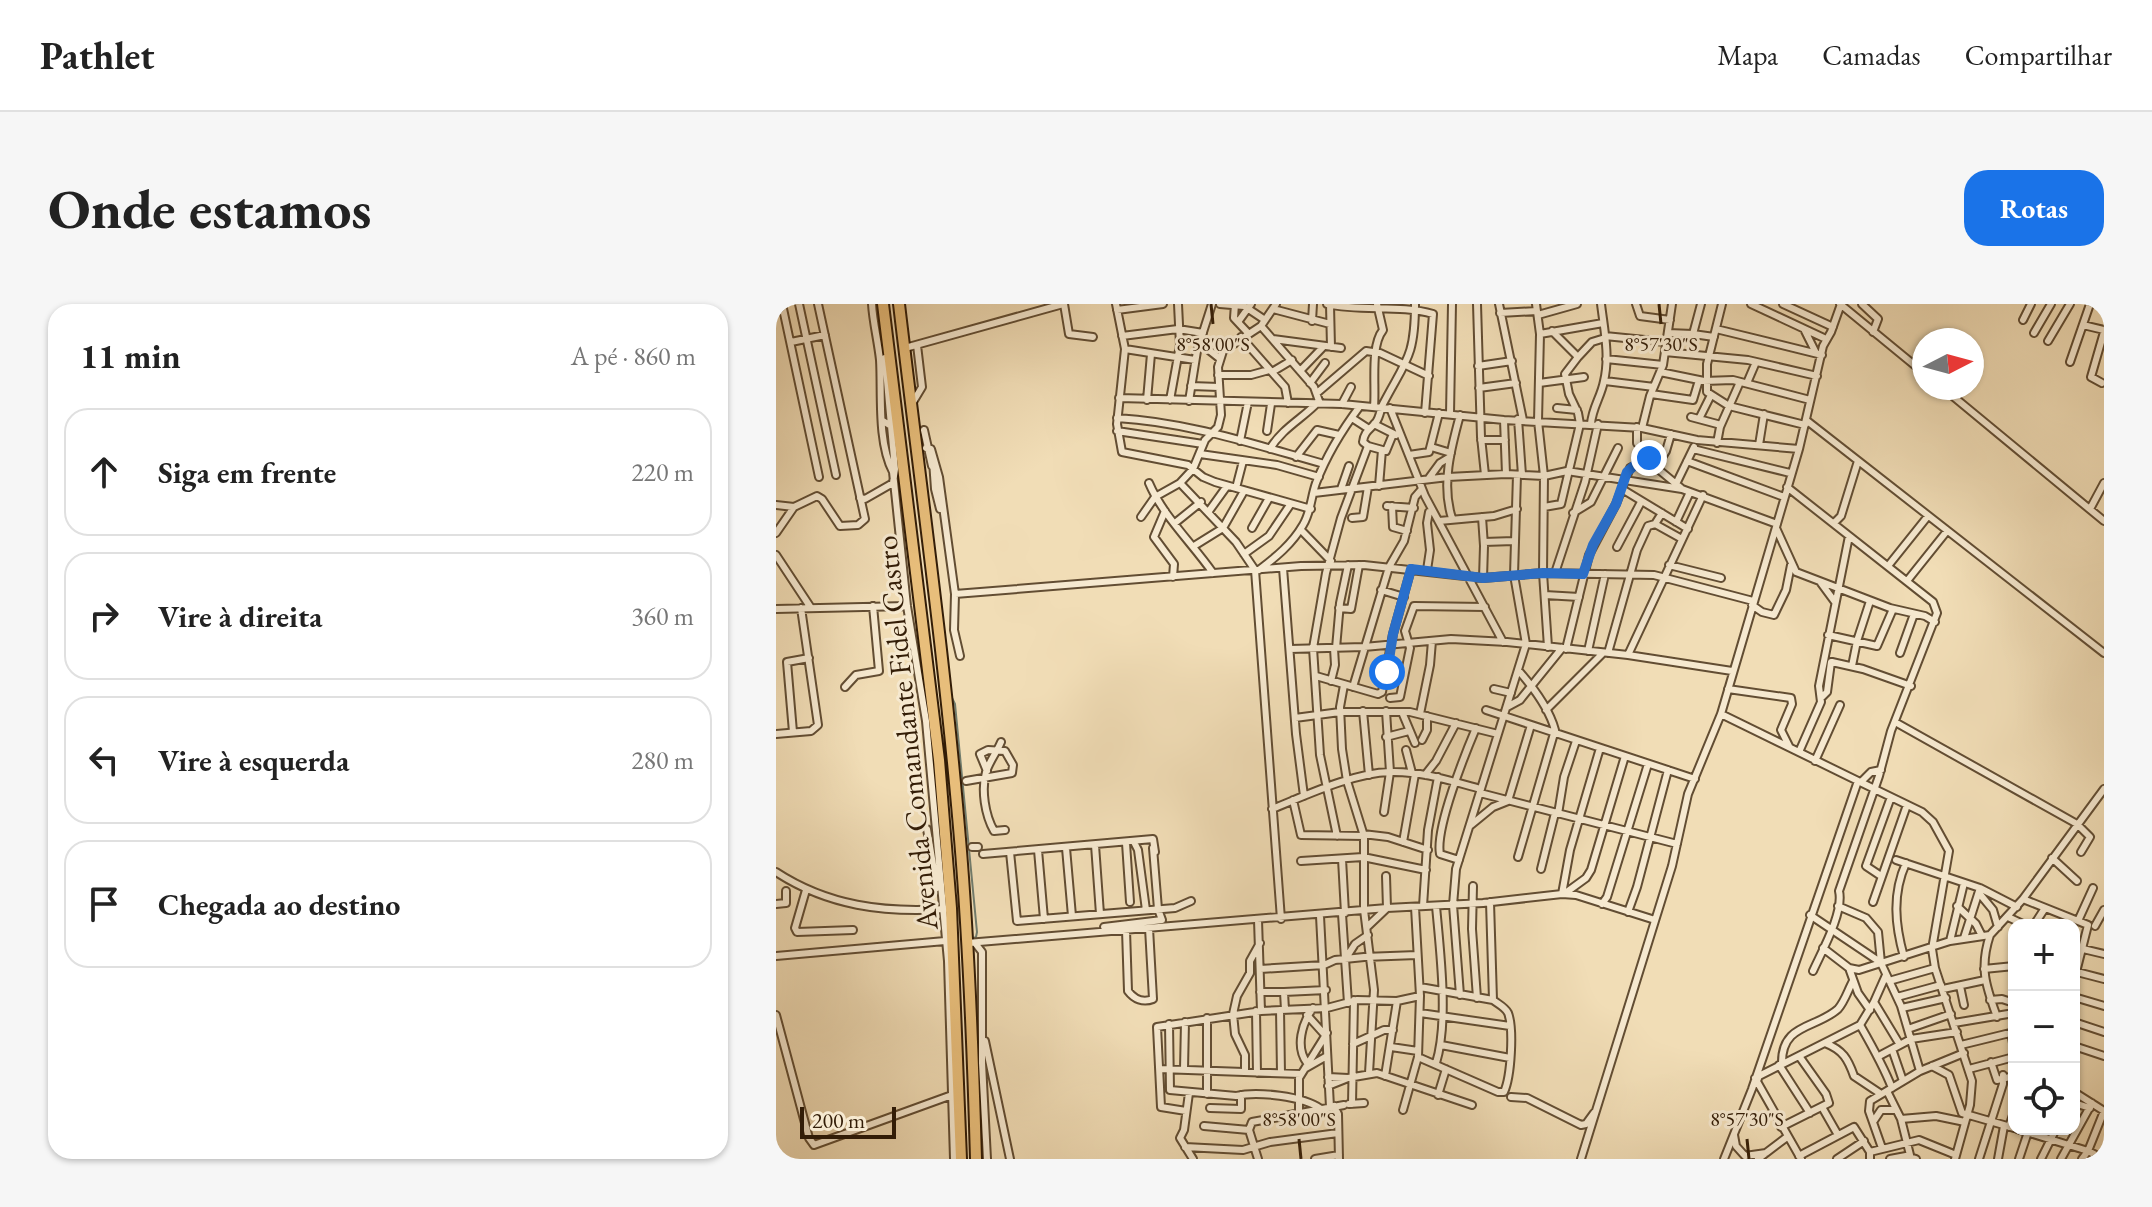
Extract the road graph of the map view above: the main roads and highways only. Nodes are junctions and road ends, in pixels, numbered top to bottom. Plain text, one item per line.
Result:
1 (883, 304) edge
2 (899, 304) edge
3 (961, 1159) edge
4 (976, 1159) edge

1 - 3 highway, Avenida Comandante Fidel Castro
2 - 4 highway, Avenida Comandante Fidel Castro

